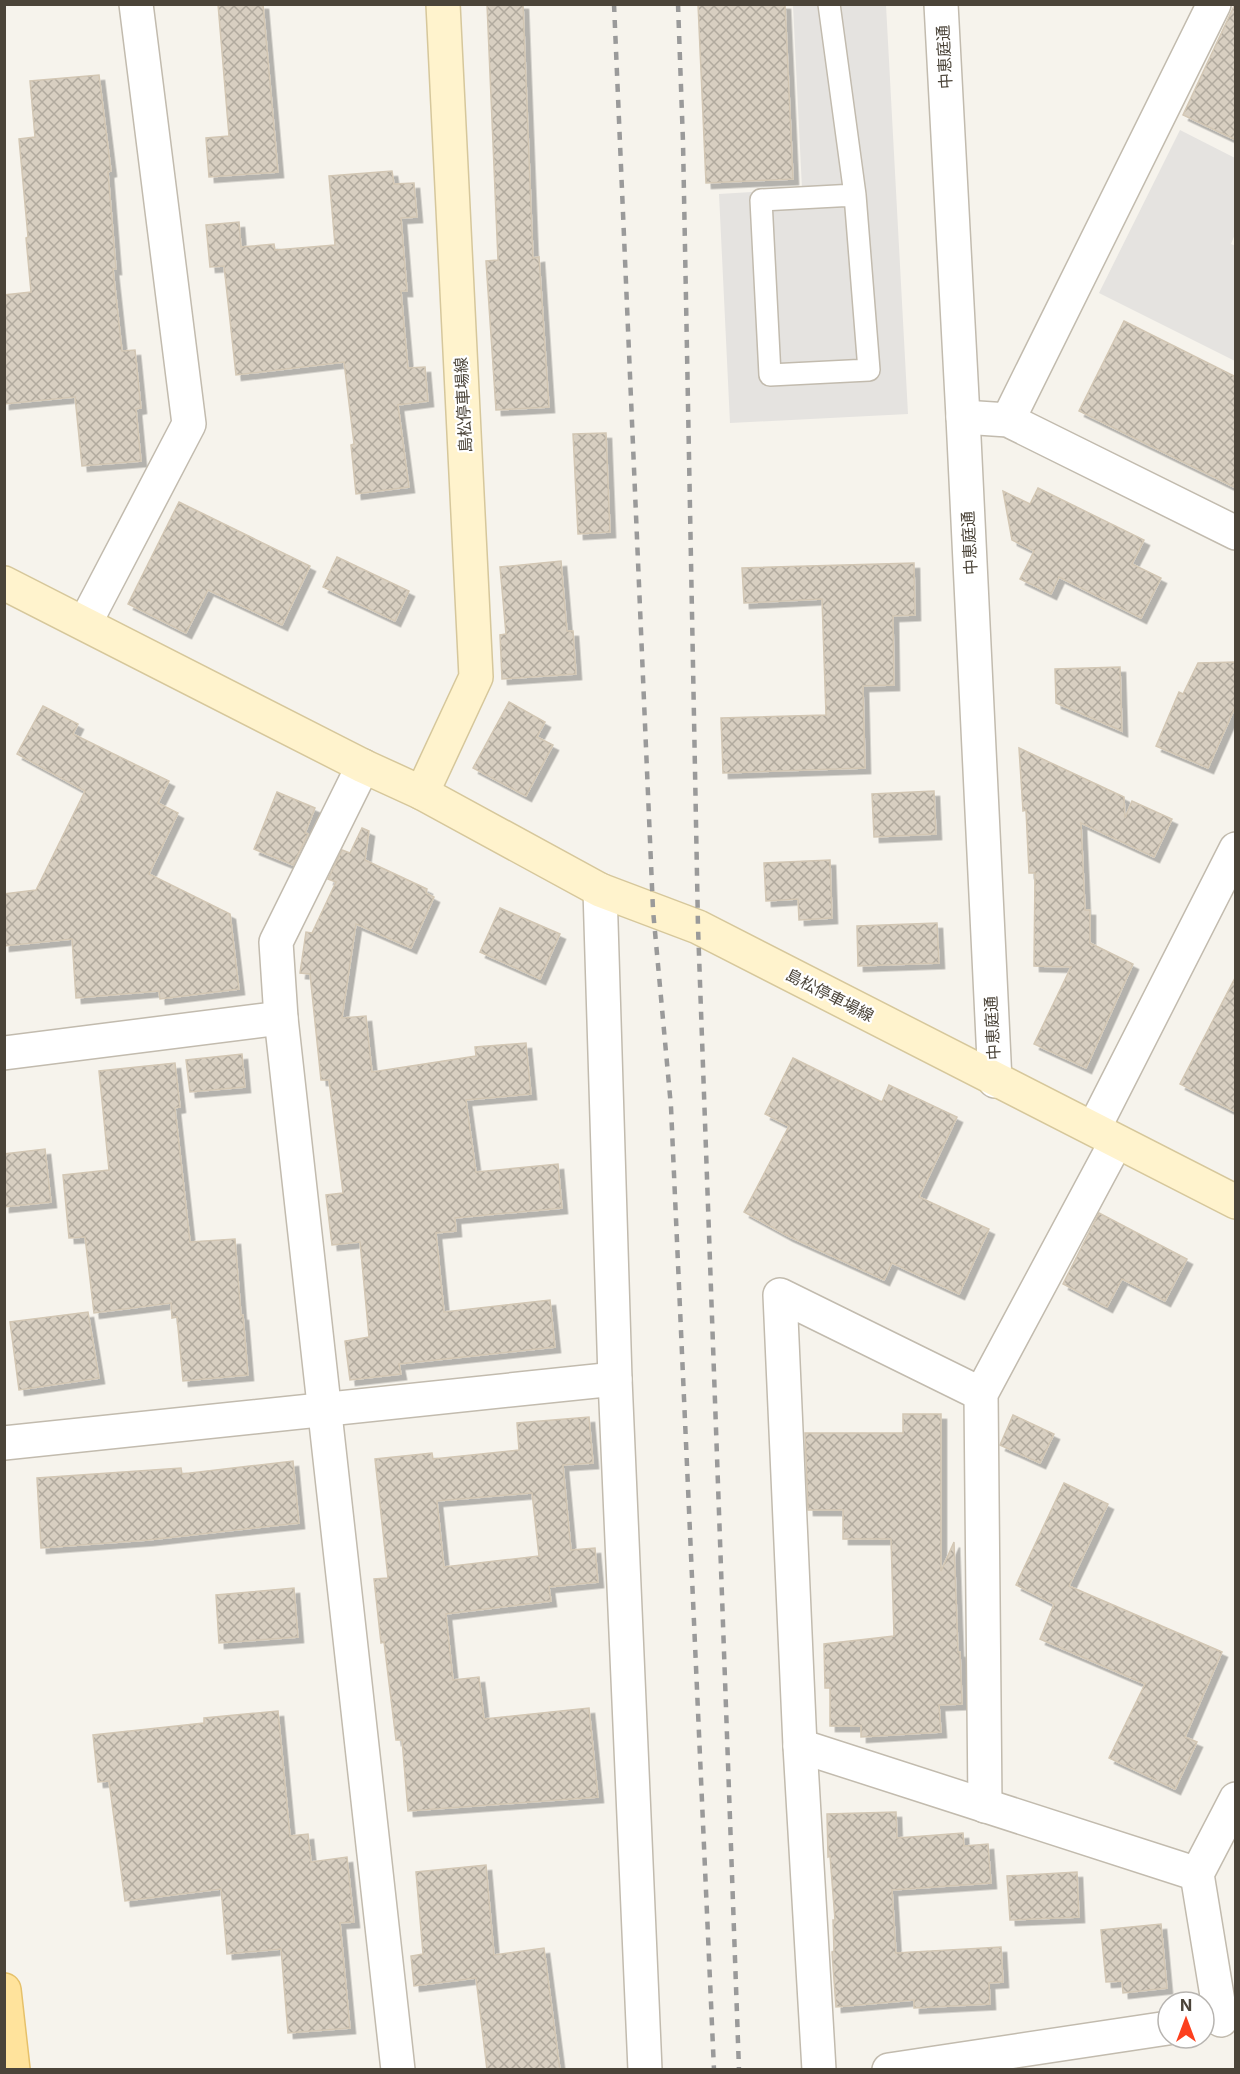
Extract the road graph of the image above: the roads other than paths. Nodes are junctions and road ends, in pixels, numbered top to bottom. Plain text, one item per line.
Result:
1 (136, 4) edge
2 (443, 4) edge
3 (829, 4) edge
4 (941, 4) edge
5 (1214, 4) edge
6 (855, 195) junction
7 (963, 417) junction
8 (1008, 420) junction
9 (1236, 533) edge
10 (4, 583) edge
11 (85, 623) junction
12 (363, 766) junction
13 (422, 793) junction
14 (1236, 849) edge
15 (600, 890) junction
16 (281, 1018) junction
17 (4, 1053) edge
18 (995, 1081) junction
19 (1105, 1135) junction
20 (1236, 1202) edge
21 (615, 1379) junction
22 (981, 1394) junction
23 (323, 1409) junction
24 (4, 1443) edge
25 (800, 1746) junction
26 (1236, 1799) edge
27 (985, 1806) junction
28 (1197, 1874) junction
29 (4, 1990) edge
30 (1220, 2020) edge
31 (1156, 2030) edge
32 (13, 2070) edge
33 (398, 2070) edge
34 (645, 2070) edge
35 (819, 2070) edge
36 (889, 2070) edge

1 - 11 street
2 - 13 main road, 島松停車場線
3 - 6 lane
4 - 7 street, 中恵庭通
5 - 8 street
6 - 6 lane
7 - 8 street
7 - 18 street, 中恵庭通
8 - 9 street
10 - 11 main road, 島松停車場線
11 - 12 main road, 島松停車場線
12 - 13 main road, 島松停車場線
12 - 16 street
13 - 15 main road, 島松停車場線
14 - 19 street
15 - 18 main road, 島松停車場線
15 - 21 street
16 - 17 street
16 - 23 street
18 - 19 main road, 島松停車場線
19 - 20 main road, 島松停車場線
19 - 22 street
21 - 23 street
21 - 34 street
22 - 25 street
22 - 27 street
23 - 24 street
23 - 33 street
25 - 27 street
25 - 35 street
26 - 28 street
27 - 28 street
28 - 30 street
29 - 32 main road
31 - 36 street

